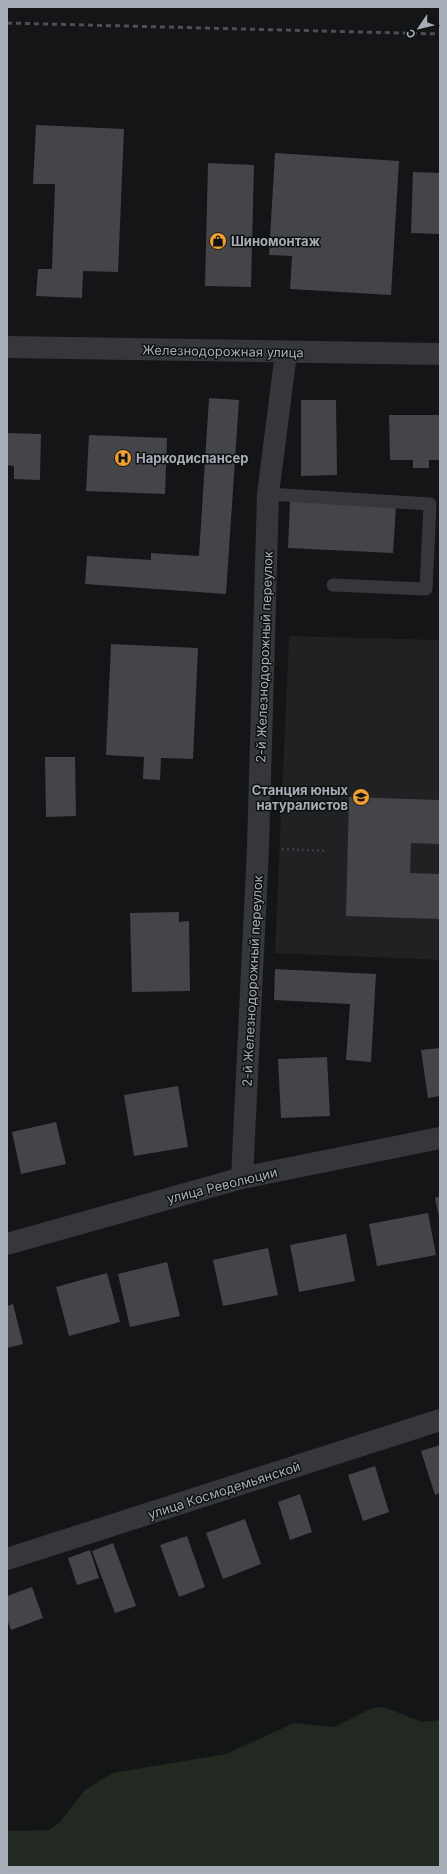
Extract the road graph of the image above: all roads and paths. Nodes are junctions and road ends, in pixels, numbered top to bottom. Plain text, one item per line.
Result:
1 (7, 347) edge
2 (286, 353) junction
3 (440, 354) edge
4 (268, 494) junction
5 (333, 585) dead end
6 (258, 848) junction
7 (328, 851) dead end
8 (440, 1138) edge
9 (242, 1178) junction
10 (7, 1244) edge
11 (440, 1420) edge
12 (7, 1559) edge

1 - 2 street, Железнодорожная улица
2 - 3 street, Железнодорожная улица
2 - 4 street, 2-й Железнодорожный переулок
4 - 5 lane
4 - 6 street, 2-й Железнодорожный переулок
6 - 7 path
6 - 9 street, 2-й Железнодорожный переулок
8 - 9 street, улица Революции
9 - 10 street, улица Революции
11 - 12 street, улица Космодемьянской

